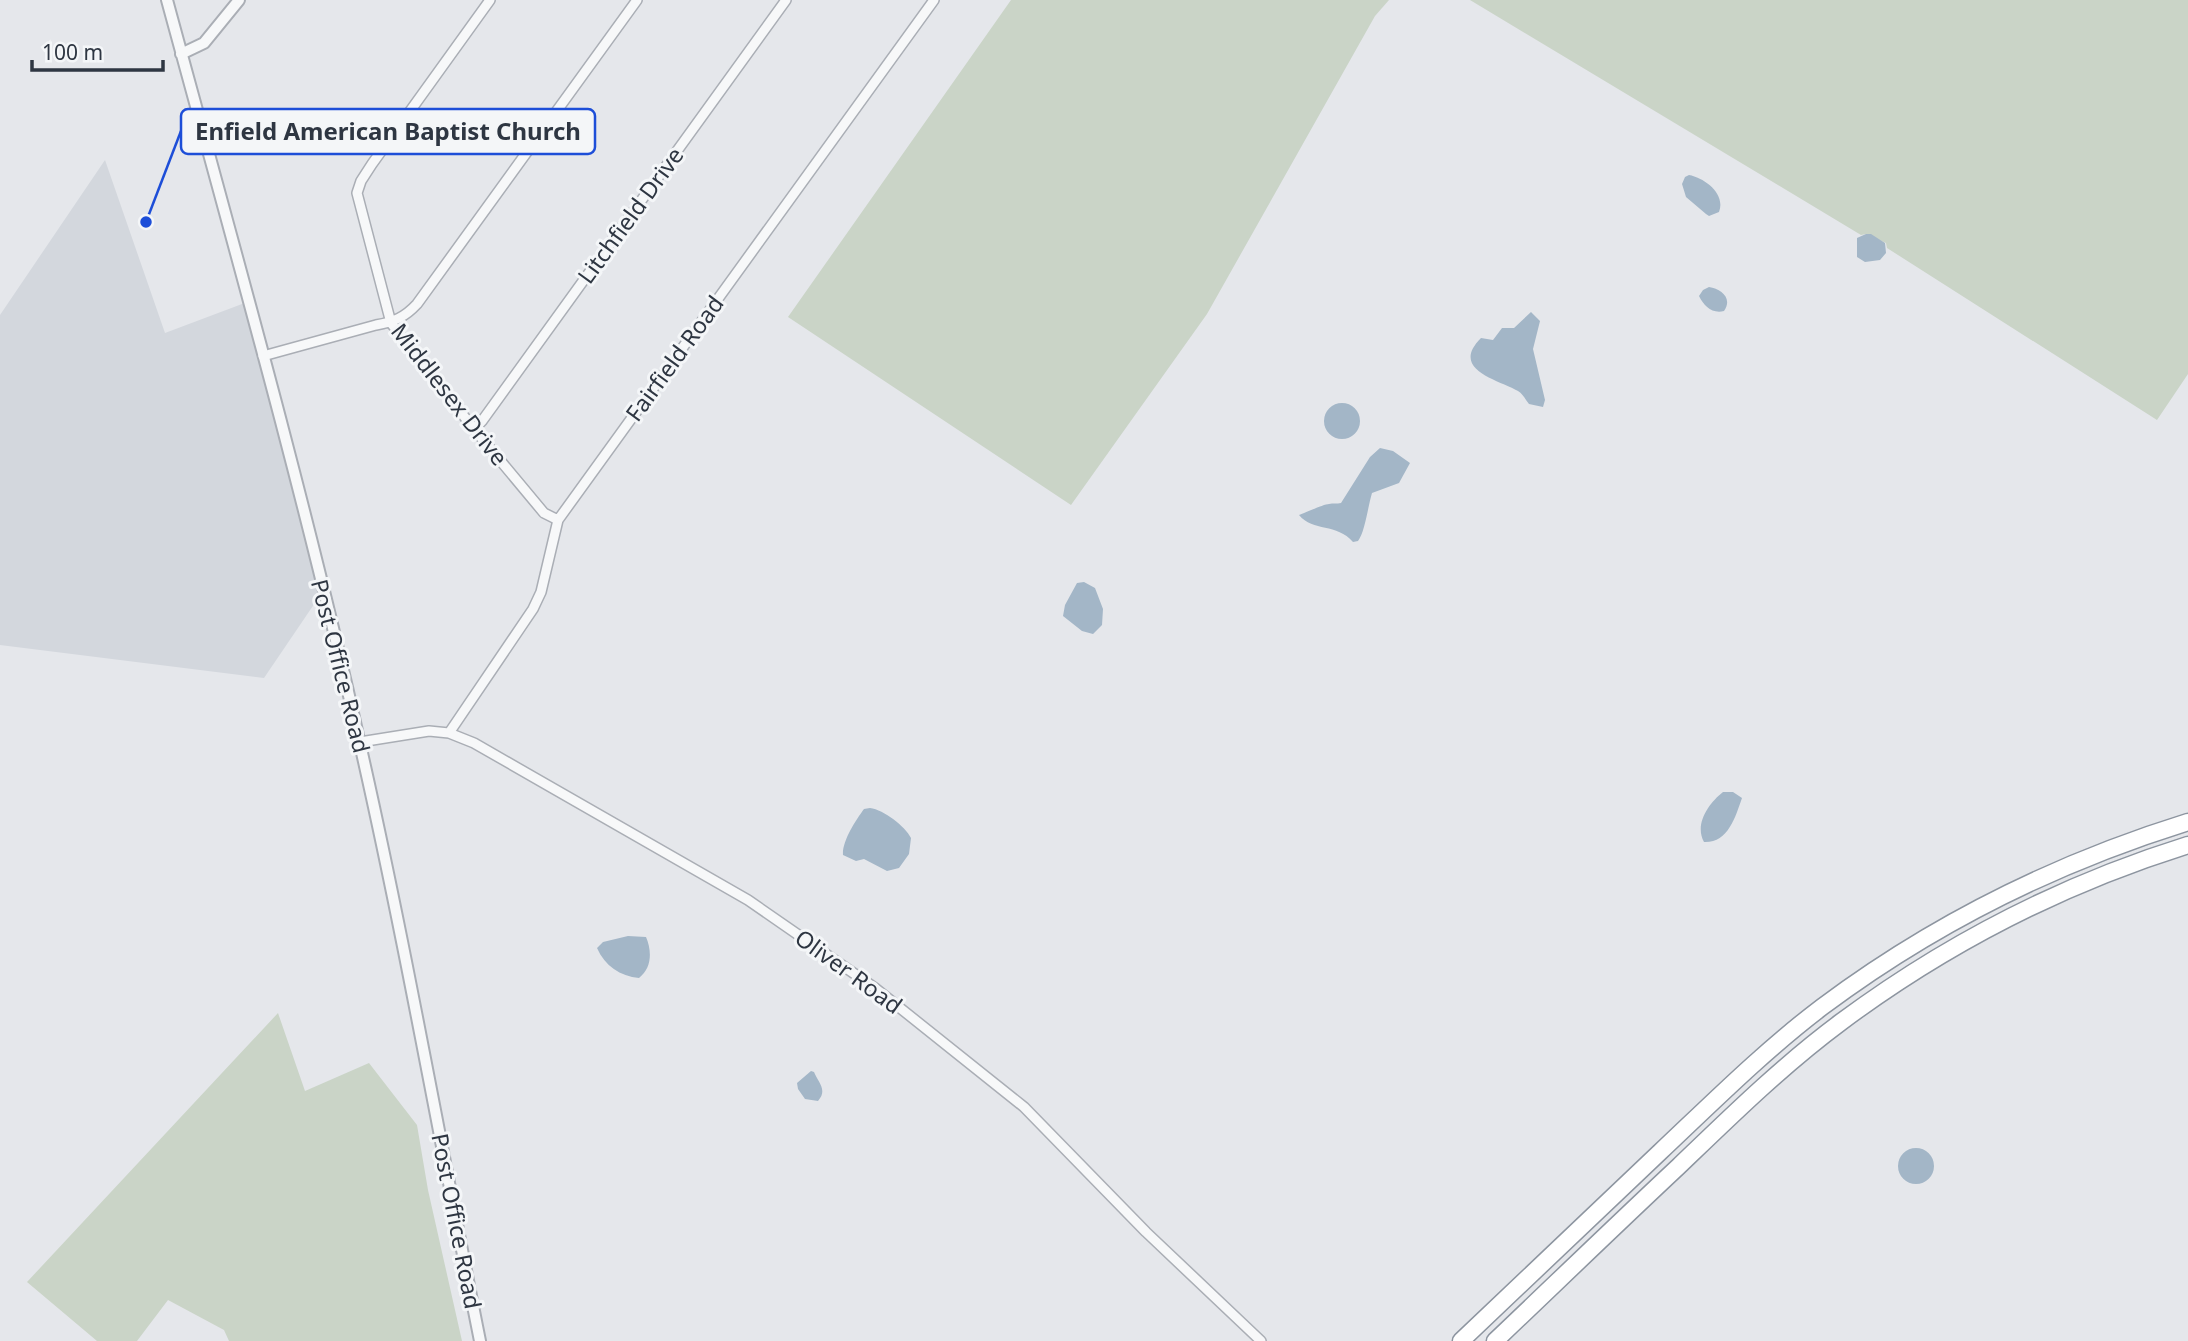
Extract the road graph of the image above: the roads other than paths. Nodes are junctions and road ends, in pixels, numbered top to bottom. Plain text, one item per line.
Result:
1 (167, 0) edge
2 (239, 0) edge
3 (491, 0) edge
4 (637, 0) edge
5 (786, 0) edge
6 (934, 0) edge
7 (181, 54) junction
8 (391, 323) junction
9 (263, 356) junction
10 (474, 429) junction
11 (558, 520) junction
12 (449, 733) junction
13 (360, 742) junction
14 (2188, 822) edge
15 (2178, 848) edge
16 (480, 1341) edge
17 (1261, 1341) edge
18 (1461, 1341) edge
19 (1495, 1341) edge

1 - 7 street, Post Office Road
2 - 7 street
3 - 8 street, Middlesex Drive
4 - 8 street
5 - 10 street, Litchfield Drive
6 - 11 street, Fairfield Road
7 - 9 street, Post Office Road
8 - 9 street
8 - 10 street, Middlesex Drive
9 - 13 street, Post Office Road
10 - 11 street, Middlesex Drive
11 - 12 street, Fairfield Road
12 - 13 street, Oliver Road
12 - 17 street, Oliver Road
13 - 16 street, Post Office Road
14 - 18 highway
15 - 19 highway

